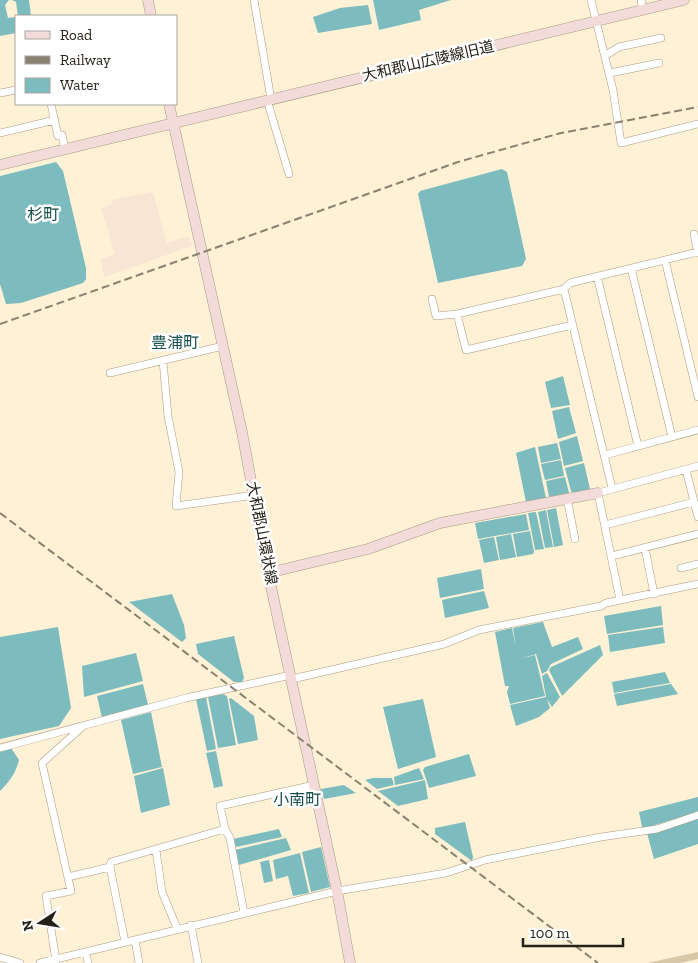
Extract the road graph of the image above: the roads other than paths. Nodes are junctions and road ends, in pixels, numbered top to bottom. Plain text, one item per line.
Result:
1 (148, 0) edge
2 (254, 0) edge
3 (591, 0) edge
4 (684, 0) edge
5 (642, 5) edge
6 (151, 15) edge
7 (598, 21) junction
8 (661, 38) dead end
9 (606, 55) junction
10 (659, 63) dead end
11 (610, 73) junction
12 (15, 90) edge
13 (0, 93) edge
14 (269, 100) junction
15 (51, 105) edge
16 (169, 105) edge
17 (55, 120) junction
18 (173, 123) junction
19 (698, 124) edge
20 (0, 133) edge
21 (65, 149) junction
22 (0, 165) edge
23 (289, 174) dead end
24 (694, 234) dead end
25 (698, 252) edge
26 (665, 260) junction
27 (631, 268) junction
28 (597, 276) junction
29 (564, 289) junction
30 (432, 299) dead end
31 (458, 314) junction
32 (572, 326) junction
33 (222, 346) junction
34 (163, 361) junction
35 (110, 373) dead end
36 (698, 398) edge
37 (698, 430) edge
38 (672, 437) junction
39 (638, 446) junction
40 (605, 455) junction
41 (698, 466) edge
42 (686, 470) junction
43 (612, 488) junction
44 (598, 493) junction
45 (255, 495) junction
46 (568, 498) junction
47 (694, 502) junction
48 (698, 517) edge
49 (605, 525) junction
50 (698, 534) edge
51 (575, 539) dead end
52 (645, 548) junction
53 (612, 556) junction
54 (698, 564) edge
55 (681, 568) dead end
56 (268, 573) junction
57 (698, 584) edge
58 (654, 594) junction
59 (620, 600) junction
60 (291, 677) junction
61 (82, 727) junction
62 (0, 748) edge
63 (314, 785) junction
64 (698, 815) edge
65 (225, 829) junction
66 (156, 850) junction
67 (110, 866) junction
68 (68, 876) junction
69 (337, 891) junction
70 (244, 913) junction
71 (190, 925) junction
72 (177, 928) junction
73 (135, 940) junction
74 (125, 942) junction
75 (86, 953) junction
76 (0, 957) edge
77 (56, 961) junction
78 (20, 963) edge
79 (40, 963) edge
80 (88, 963) edge
81 (139, 963) edge
82 (198, 963) edge
83 (350, 963) edge

1 - 6 street
2 - 14 street
3 - 7 street
4 - 5 street, 大和郡山広陵線旧道
5 - 7 street, 大和郡山広陵線旧道
7 - 9 street
7 - 14 street, 大和郡山広陵線旧道
8 - 9 street
9 - 11 street
10 - 11 street
11 - 19 street
12 - 13 street
14 - 18 street, 大和郡山広陵線旧道
14 - 23 street
15 - 17 street
16 - 18 street, 大和郡山環状線
17 - 20 street
17 - 21 street
18 - 21 street, 大和郡山広陵線旧道
18 - 33 street, 大和郡山環状線
21 - 22 street, 大和郡山広陵線旧道
24 - 25 street
25 - 26 street
26 - 27 street
26 - 36 street
27 - 28 street
27 - 38 street
28 - 29 street
28 - 39 street
29 - 31 street
29 - 32 street
30 - 31 street
31 - 32 street
32 - 40 street
33 - 34 street
33 - 45 street, 大和郡山環状線
34 - 35 street
34 - 45 street
37 - 38 street
38 - 39 street
39 - 40 street
40 - 43 street
41 - 42 street
42 - 43 street
42 - 47 street
43 - 44 street
44 - 46 street
44 - 49 street
45 - 56 street, 大和郡山環状線
46 - 51 street
46 - 56 street
47 - 48 street
47 - 49 street
49 - 53 street
50 - 52 street
52 - 53 street
52 - 58 street
53 - 59 street
54 - 55 street
56 - 60 street, 大和郡山環状線
57 - 58 street
58 - 59 street
59 - 60 street
60 - 61 street
60 - 63 street, 大和郡山環状線
61 - 62 street
61 - 68 street
63 - 65 street
63 - 69 street, 大和郡山環状線
64 - 69 street
65 - 66 street
65 - 70 street
66 - 67 street
66 - 72 street
67 - 68 street
67 - 74 street
68 - 77 street
69 - 70 street
69 - 83 street, 大和郡山環状線
70 - 71 street
71 - 72 street
71 - 82 street
72 - 73 street
73 - 74 street
73 - 81 street
74 - 75 street
75 - 77 street
75 - 80 street
76 - 78 street
77 - 79 street

